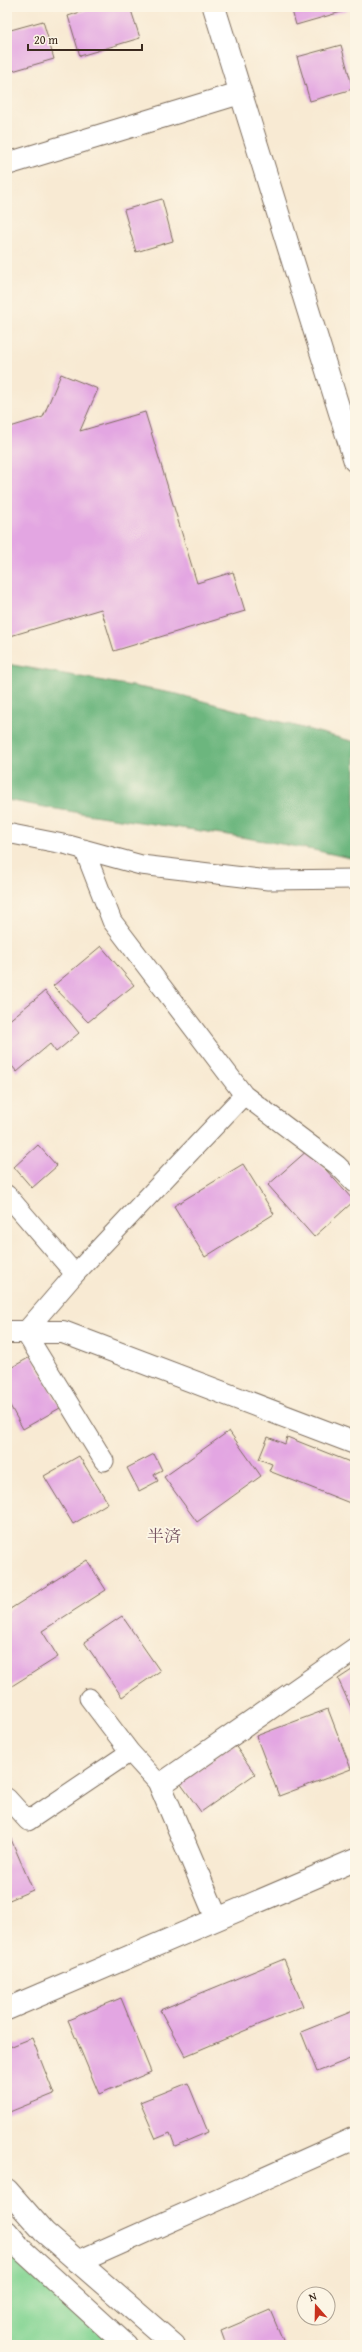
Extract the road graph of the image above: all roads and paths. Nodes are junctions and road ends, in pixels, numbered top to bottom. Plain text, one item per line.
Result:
1 (214, 7) edge
2 (240, 92) junction
3 (7, 164) edge
4 (355, 461) edge
5 (7, 834) edge
6 (84, 849) junction
7 (355, 879) edge
8 (244, 1095) junction
9 (355, 1183) edge
10 (7, 1195) edge
11 (75, 1274) junction
12 (16, 1332) edge
13 (355, 1443) edge
14 (104, 1461) dead end
15 (355, 1649) edge
16 (89, 1698) dead end
17 (130, 1752) junction
18 (160, 1785) junction
19 (7, 1798) edge
20 (355, 1860) edge
21 (217, 1920) junction
22 (7, 2009) edge
23 (355, 2138) edge
24 (7, 2190) edge
25 (7, 2232) edge
26 (78, 2262) junction
27 (126, 2345) edge
28 (174, 2345) edge

1 - 2 street
2 - 3 street
2 - 4 street
5 - 6 lane
6 - 7 lane
6 - 8 lane
8 - 9 lane
8 - 11 lane
10 - 11 lane
11 - 12 lane
12 - 13 street
12 - 14 lane
15 - 18 street
16 - 17 lane
17 - 18 lane
17 - 19 lane
18 - 21 street
20 - 21 street
21 - 22 street
23 - 26 street
24 - 26 street
25 - 27 street
26 - 28 street

